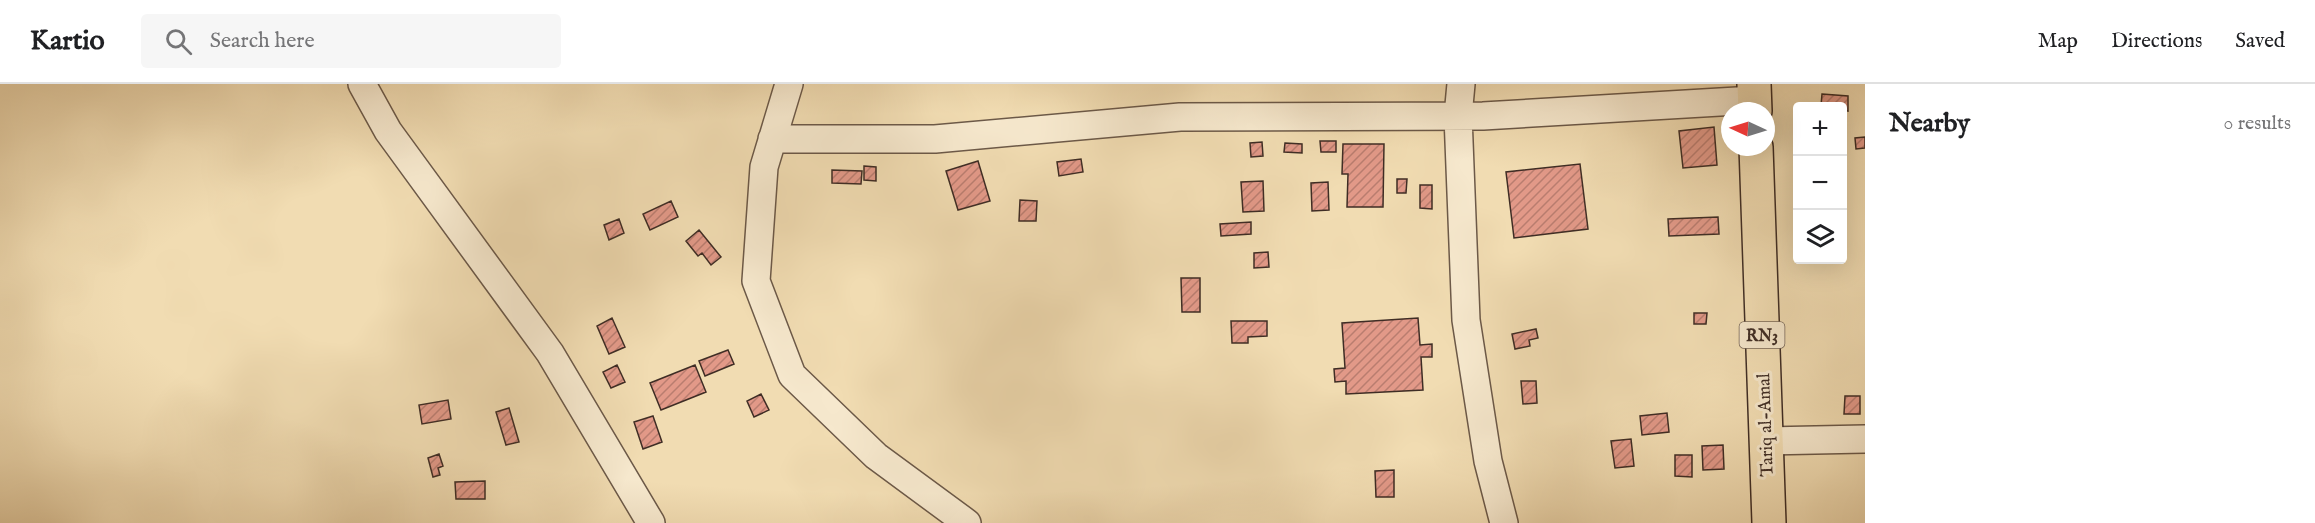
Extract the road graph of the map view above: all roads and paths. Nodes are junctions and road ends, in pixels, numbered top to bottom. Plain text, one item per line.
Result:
1 (362, 84) edge
2 (789, 84) edge
3 (1461, 84) edge
4 (1754, 98) edge
5 (1458, 116) junction
6 (772, 139) junction
7 (1756, 156) edge
8 (1865, 439) edge
9 (1766, 441) junction
10 (651, 523) edge
11 (967, 523) edge
12 (1504, 523) edge
13 (1769, 523) edge

1 - 10 street
2 - 6 street
3 - 5 street
4 - 5 street
5 - 6 street
5 - 12 street
6 - 11 street
7 - 9 highway, Tariq al-Amal / RN3
8 - 9 street
9 - 13 highway, Tariq al-Amal / RN3

